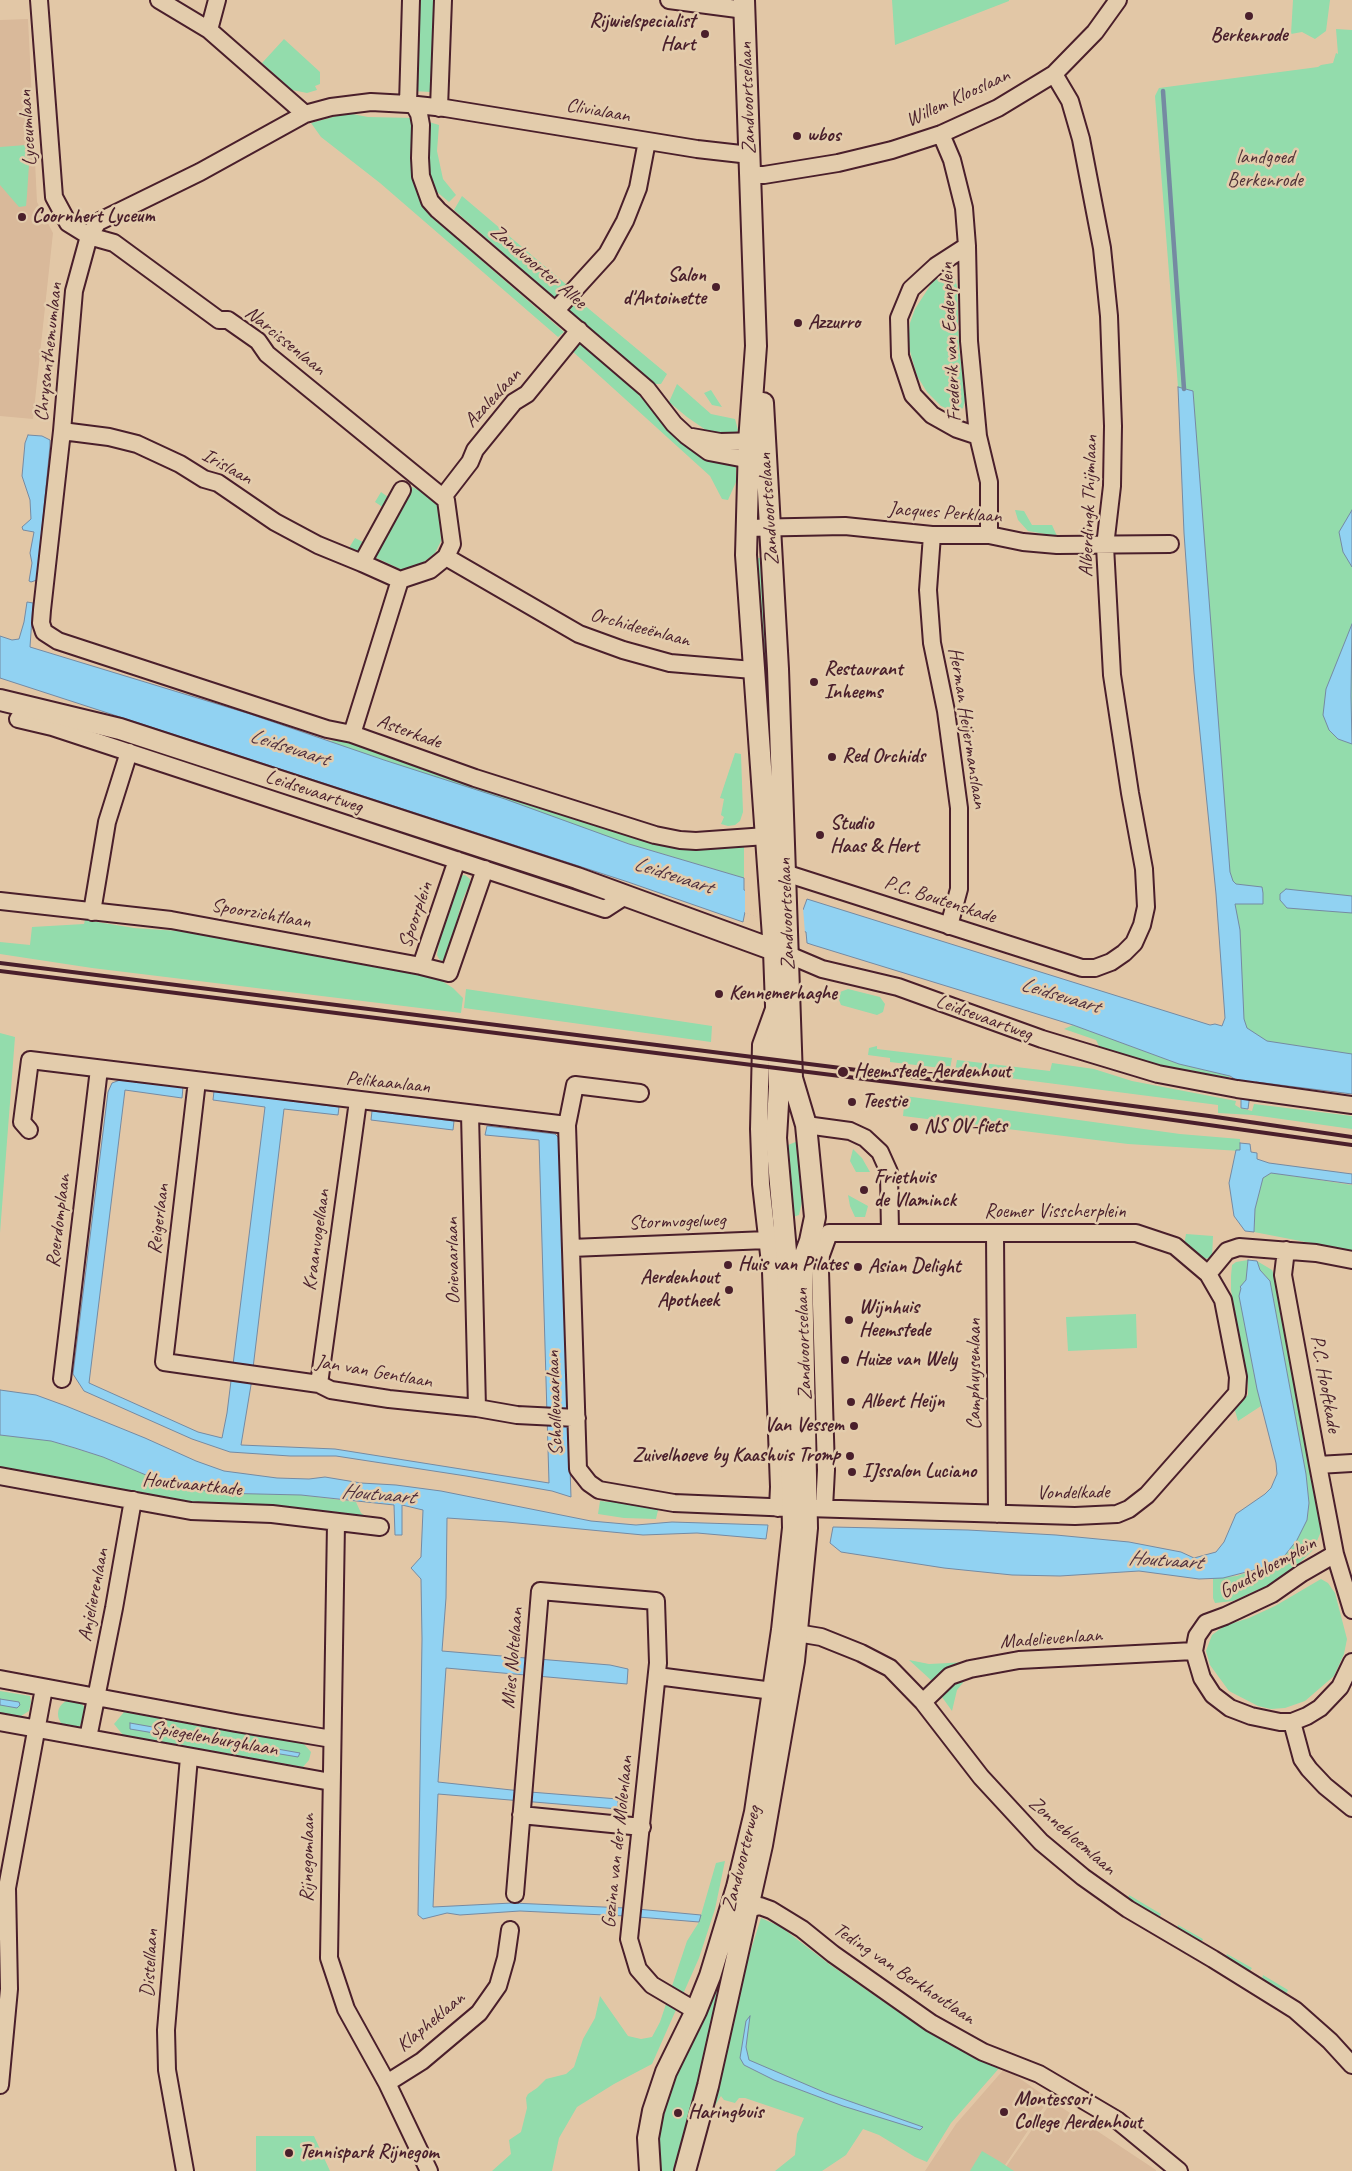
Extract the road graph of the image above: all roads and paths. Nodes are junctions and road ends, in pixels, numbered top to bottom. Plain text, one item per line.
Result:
1 (39, 0) edge
2 (159, 0) edge
3 (216, 0) edge
4 (410, 0) edge
5 (443, 0) edge
6 (669, 0) edge
7 (1118, 0) edge
8 (745, 5) edge
9 (208, 30) junction
10 (1054, 74) junction
11 (411, 105) junction
12 (439, 108) junction
13 (305, 114) junction
14 (941, 134) junction
15 (647, 141) junction
16 (750, 155) junction
17 (750, 175) junction
18 (90, 236) junction
19 (967, 246) junction
20 (556, 310) junction
21 (579, 330) junction
22 (62, 431) junction
23 (978, 436) junction
24 (757, 451) junction
25 (402, 490) dead end
26 (443, 497) junction
27 (770, 527) junction
28 (745, 528) junction
29 (932, 535) junction
30 (989, 535) junction
31 (1170, 544) dead end
32 (1105, 546) junction
33 (446, 557) junction
34 (362, 563) junction
35 (400, 580) junction
36 (44, 632) joint
37 (754, 670) junction
38 (0, 700) edge
39 (18, 719) dead end
40 (352, 734) junction
41 (129, 752) junction
42 (759, 837) junction
43 (457, 860) junction
44 (485, 869) junction
45 (785, 873) junction
46 (625, 896) junction
47 (778, 899) junction
48 (0, 902) edge
49 (92, 912) junction
50 (949, 926) junction
51 (781, 953) junction
52 (421, 966) junction
53 (1082, 968) joint
54 (776, 1004) junction
55 (98, 1069) junction
56 (197, 1081) junction
57 (640, 1093) dead end
58 (358, 1101) junction
59 (1352, 1105) edge
60 (470, 1114) junction
61 (567, 1125) junction
62 (806, 1125) junction
63 (29, 1130) dead end
64 (776, 1138) junction
65 (815, 1217) junction
66 (830, 1233) joint
67 (890, 1233) junction
68 (995, 1234) junction
69 (776, 1237) junction
70 (571, 1248) junction
71 (1286, 1250) junction
72 (1352, 1260) edge
73 (1208, 1274) junction
74 (164, 1362) joint
75 (62, 1379) dead end
76 (319, 1384) junction
77 (477, 1408) junction
78 (574, 1418) junction
79 (1352, 1463) edge
80 (1318, 1465) junction
81 (0, 1476) edge
82 (133, 1500) junction
83 (800, 1508) junction
84 (998, 1514) junction
85 (336, 1523) junction
86 (380, 1527) dead end
87 (799, 1536) joint
88 (1335, 1554) junction
89 (656, 1601) joint
90 (1352, 1610) edge
91 (790, 1632) junction
92 (1194, 1651) junction
93 (1352, 1662) edge
94 (657, 1676) junction
95 (0, 1679) edge
96 (44, 1688) junction
97 (776, 1691) junction
98 (96, 1697) junction
99 (923, 1702) junction
100 (0, 1722) edge
101 (1292, 1722) junction
102 (36, 1729) junction
103 (88, 1738) junction
104 (332, 1739) junction
105 (189, 1757) junction
106 (331, 1782) junction
107 (1352, 1808) edge
108 (522, 1810) junction
109 (642, 1827) junction
110 (4, 1888) edge
111 (515, 1894) dead end
112 (738, 1911) junction
113 (510, 1930) dead end
114 (692, 2009) junction
115 (1352, 2065) edge
116 (387, 2083) junction
117 (0, 2085) edge
118 (185, 2171) edge
119 (429, 2171) edge
120 (650, 2171) edge
121 (685, 2171) edge
122 (1178, 2171) edge

1 - 18 street, Lyceumlaan
2 - 9 street
3 - 9 street
4 - 11 street, Zandvoorter Allee
5 - 12 street
6 - 8 street
7 - 10 street, Willem Klooslaan
8 - 16 main road, Zandvoortselaan
9 - 13 street
10 - 14 street, Willem Klooslaan
10 - 32 street, Alberdingk Thijmlaan
11 - 12 street
11 - 13 street
11 - 20 street, Zandvoorter Allee
12 - 15 street, Clivialaan
13 - 18 street, Chrysanthemumlaan
14 - 17 street, Willem Klooslaan
14 - 19 street, Frederik van Eedenplein
15 - 16 street, Clivialaan
15 - 20 street
16 - 17 main road, Zandvoortselaan
17 - 24 main road, Zandvoortselaan
18 - 22 street, Chrysanthemumlaan
18 - 26 street, Narcissenlaan
19 - 23 street, Frederik van Eedenplein
19 - 23 street, Frederik van Eedenplein
20 - 21 street, Zandvoorter Allee
21 - 24 street, Zandvoorter Allee
21 - 26 street, Azalealaan
22 - 34 street, Irislaan
22 - 36 street, Chrysanthemumlaan
23 - 30 street, Frederik van Eedenplein
24 - 27 main road, Zandvoortselaan
24 - 28 main road, Zandvoortselaan
25 - 34 street
26 - 33 street
27 - 28 street, Jacques Perklaan
27 - 29 street, Jacques Perklaan
27 - 45 main road, Zandvoortselaan
28 - 37 main road, Zandvoortselaan
29 - 30 street, Jacques Perklaan
29 - 50 street, Herman Heijermanslaan
30 - 32 street, Jacques Perklaan
31 - 32 street, Jacques Perklaan
32 - 53 street, Alberdingk Thijmlaan
33 - 35 street
33 - 37 street, Orchideeënlaan
34 - 35 street, Irislaan
35 - 40 street
36 - 40 street, Asterkade
37 - 42 main road, Zandvoortselaan
38 - 46 main road, Leidsevaartweg
39 - 41 street, Leidsevaartweg
40 - 42 street, Asterkade
41 - 43 street, Leidsevaartweg
41 - 49 street
42 - 47 main road, Zandvoortselaan
43 - 44 street, Leidsevaartweg
43 - 52 street, Spoorplein
44 - 46 street, Leidsevaartweg
44 - 52 street, Spoorplein
45 - 47 main road, Zandvoortselaan
45 - 50 street, P.C. Boutenskade
46 - 51 main road, Leidsevaartweg
47 - 51 main road, Zandvoortselaan
48 - 49 street, Spoorzichtlaan
49 - 52 street, Spoorzichtlaan
50 - 53 street, P.C. Boutenskade
51 - 54 main road, Zandvoortselaan
51 - 59 street, Leidsevaartweg
51 - 62 main road, Zandvoortselaan
54 - 64 main road, Zandvoortselaan
54 - 69 street, Zandvoortselaan
55 - 56 street, Pelikaanlaan
55 - 63 street, Pelikaanlaan
55 - 75 street, Roerdomplaan
56 - 58 street, Pelikaanlaan
56 - 74 street, Reigerlaan
57 - 61 street
58 - 60 street, Pelikaanlaan
58 - 76 street, Kraanvogellaan
60 - 61 street, Pelikaanlaan
60 - 77 street, Ooievaarlaan
61 - 70 street, Schollevaarlaan
62 - 64 main road
62 - 65 main road, Zandvoortselaan
62 - 67 street
64 - 69 main road, Zandvoortselaan
65 - 69 main road
65 - 83 main road, Zandvoortselaan
66 - 67 street, Roemer Visscherplein
66 - 83 street, Zandvoortselaan
67 - 68 street, Roemer Visscherplein
68 - 73 street, Roemer Visscherplein
68 - 84 street, Camphuysenlaan
69 - 70 street, Stormvogelweg
69 - 83 main road, Zandvoortselaan
69 - 83 street, Zandvoortselaan
70 - 78 street, Schollevaarlaan
71 - 72 street
71 - 73 street
71 - 80 street, P.C. Hooftkade
73 - 84 street, Vondelkade
74 - 76 street, Jan van Gentlaan
76 - 77 street, Jan van Gentlaan
77 - 78 street, Jan van Gentlaan
78 - 83 street, Schollevaarlaan
79 - 80 street
80 - 88 street, P.C. Hooftkade
81 - 82 street, Houtvaartkade
82 - 85 street, Houtvaartkade
82 - 98 street, Anjelierenlaan
83 - 84 street, Vondelkade
83 - 87 main road, Zandvoortselaan
85 - 86 street, Houtvaartkade
85 - 104 street, Rijnegomlaan
87 - 91 main road, Zandvoorterweg
88 - 90 street, Goudsbloemplein
88 - 92 street, Goudsbloemplein
89 - 94 street, Gezina van der Molenlaan
89 - 108 street, Mies Noltelaan
91 - 97 main road, Zandvoorterweg
91 - 99 street, Zonnebloemlaan
92 - 99 street, Madelievenlaan
92 - 101 street
93 - 101 street
94 - 97 street
94 - 109 street, Gezina van der Molenlaan
95 - 96 street
96 - 98 street, Spiegelenburghlaan
96 - 102 street
97 - 112 main road, Zandvoorterweg
98 - 103 street, Anjelierenlaan
98 - 104 street, Spiegelenburghlaan
99 - 115 street, Zonnebloemlaan
100 - 102 street
101 - 107 street
102 - 103 street, Spiegelenburghlaan
102 - 110 street
103 - 105 street, Spiegelenburghlaan
104 - 106 street, Rijnegomlaan
105 - 106 street, Spiegelenburghlaan
105 - 118 street, Distellaan
106 - 116 street, Rijnegomlaan
108 - 109 street
108 - 111 street, Mies Noltelaan
109 - 114 street, Gezina van der Molenlaan
110 - 117 street
112 - 114 main road, Zandvoorterweg
112 - 121 main road, Zandvoorterweg
112 - 122 street, Teding van Berkhoutlaan
113 - 116 street, Klapheklaan
114 - 120 main road, Zandvoorterweg
116 - 119 street, Rijnegomlaan

